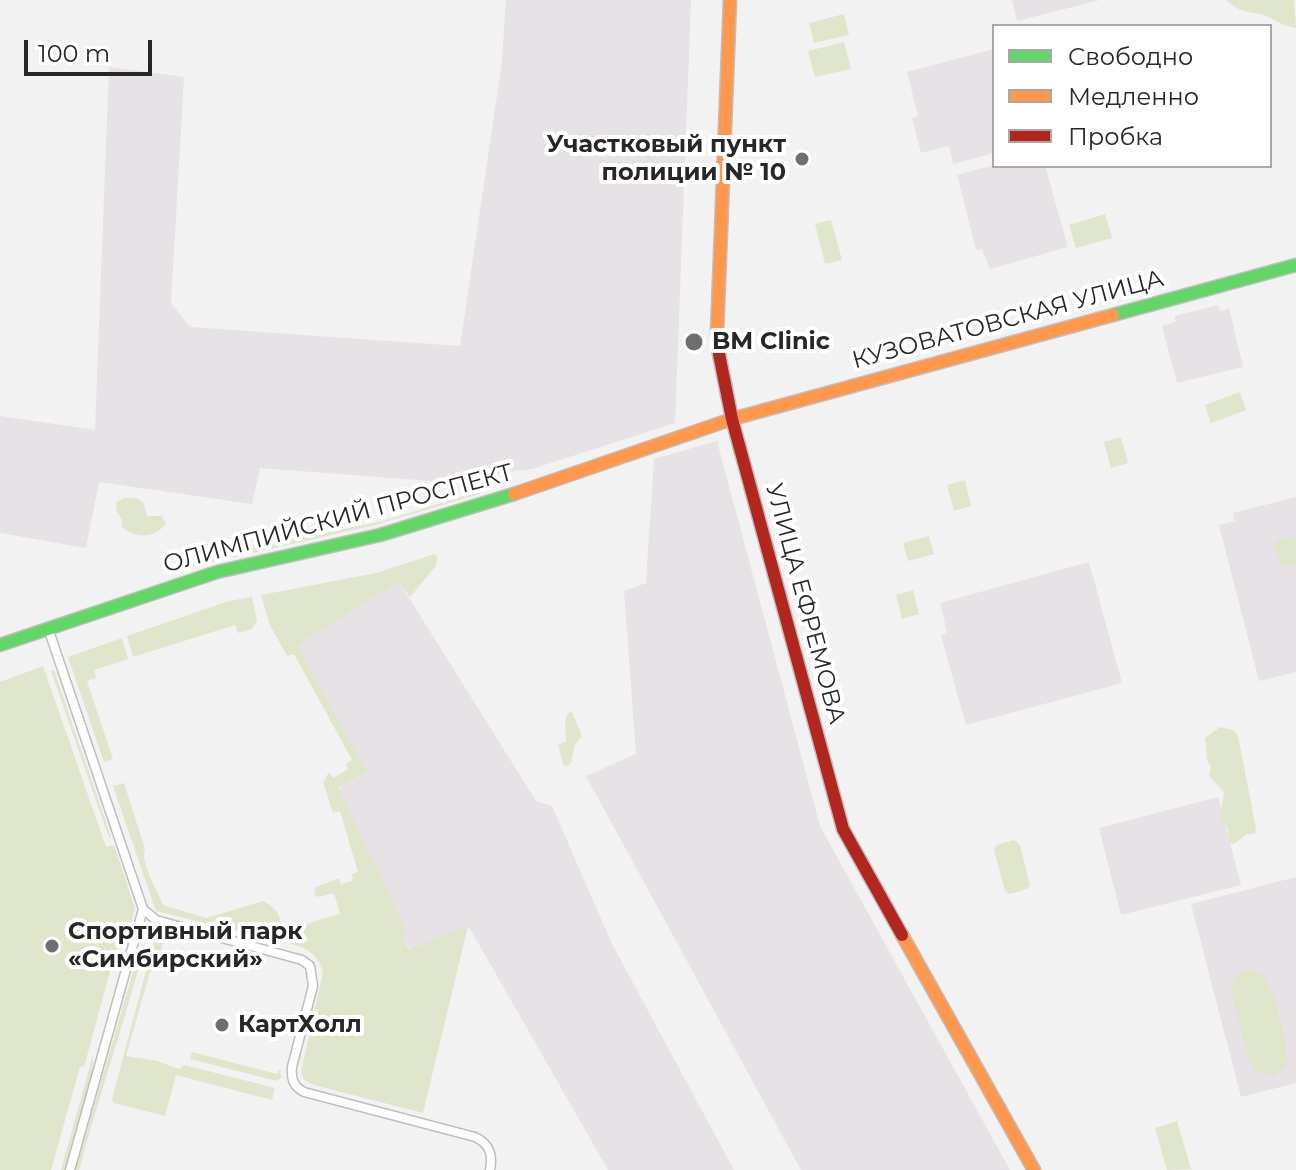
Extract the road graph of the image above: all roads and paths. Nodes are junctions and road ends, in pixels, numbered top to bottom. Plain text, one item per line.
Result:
1 (730, 0) edge
2 (1296, 265) edge
3 (732, 419) junction
4 (48, 628) junction
5 (0, 645) edge
6 (143, 909) junction
7 (491, 1166) edge
8 (70, 1170) edge
9 (1034, 1170) edge

1 - 3 street, УЛИЦА ЕФРЕМОВА
2 - 3 street, КУЗОВАТОВСКАЯ УЛИЦА
3 - 4 street, ОЛИМПИЙСКИЙ ПРОСПЕКТ
3 - 9 street, УЛИЦА ЕФРЕМОВА
4 - 5 street, ОЛИМПИЙСКИЙ ПРОСПЕКТ
4 - 6 street
6 - 7 street
6 - 8 street

